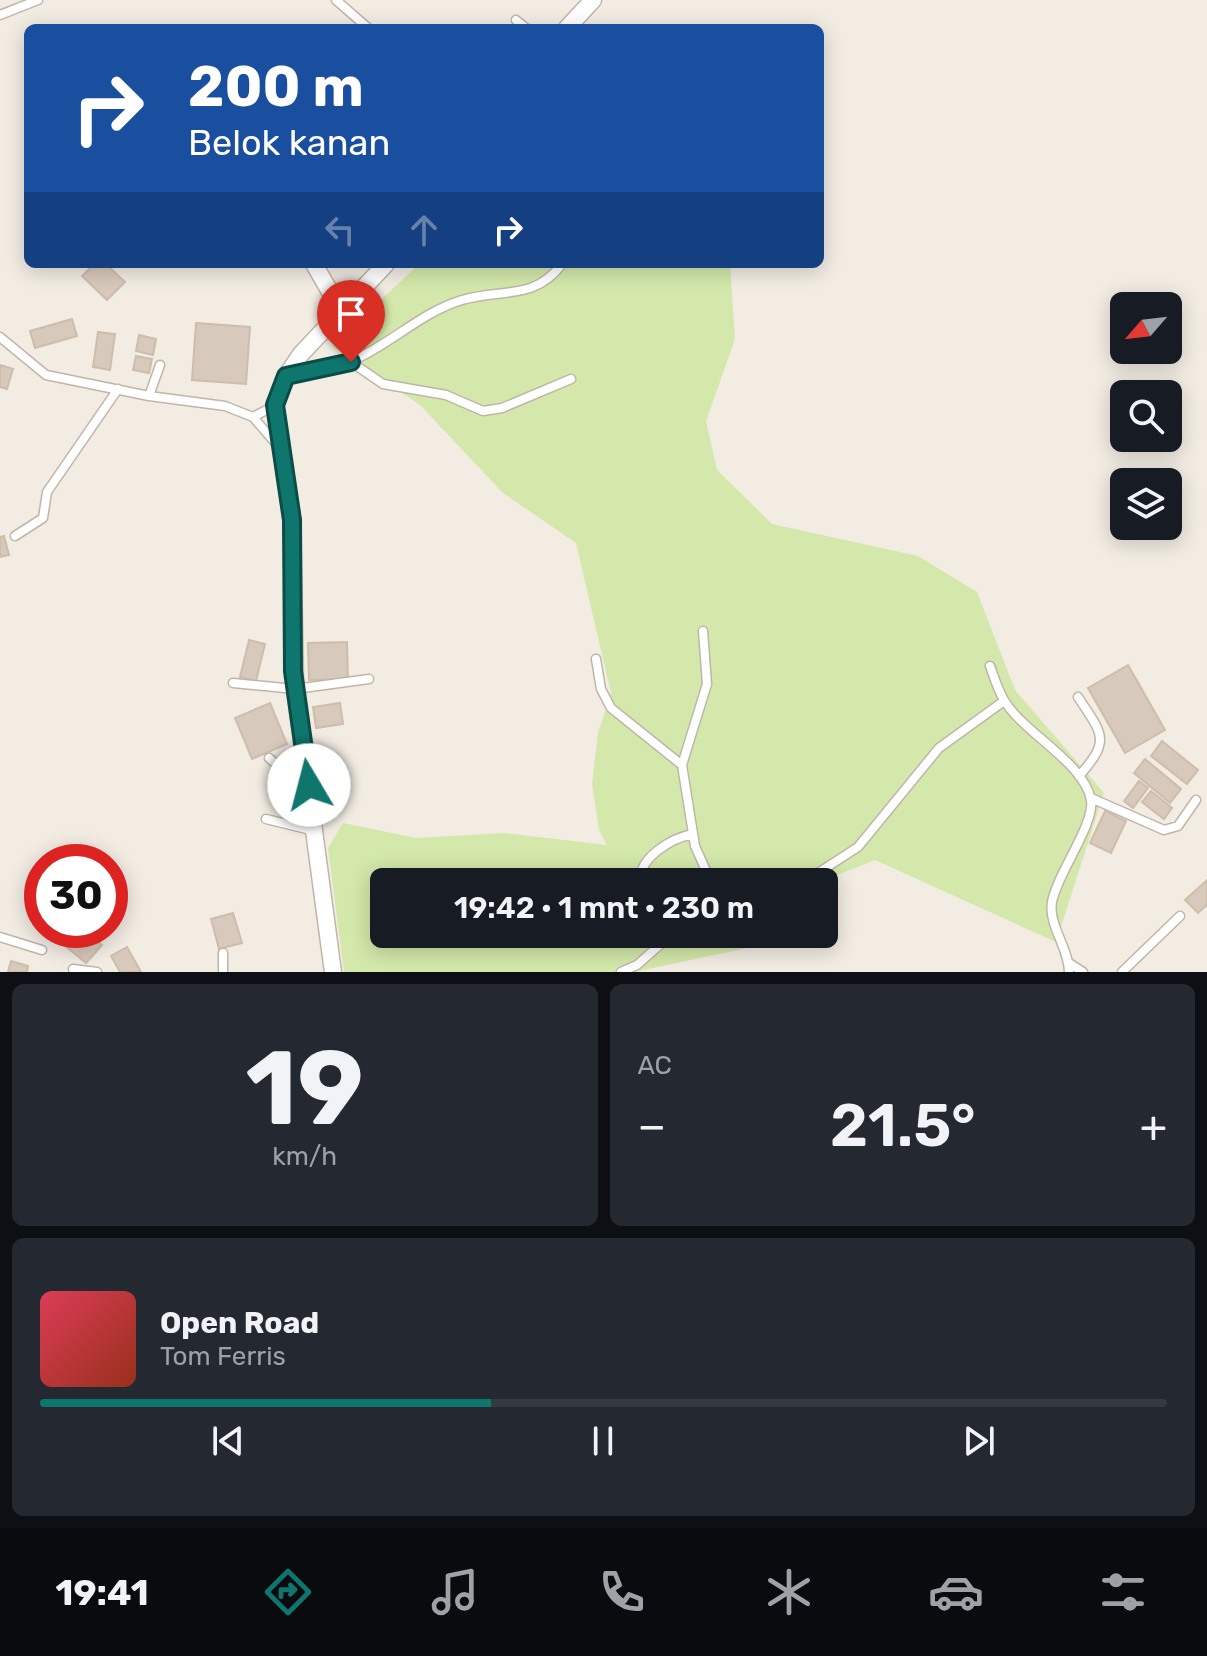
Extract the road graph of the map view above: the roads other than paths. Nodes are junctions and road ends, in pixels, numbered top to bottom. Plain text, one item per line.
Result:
1 (38, 0) edge
2 (336, 0) edge
3 (593, 0) edge
4 (0, 15) edge
5 (516, 20) dead end
6 (363, 24) edge
7 (521, 24) edge
8 (571, 24) edge
9 (316, 268) edge
10 (382, 268) edge
11 (558, 268) edge
12 (340, 309) junction
13 (0, 337) edge
14 (351, 362) junction
15 (160, 365) dead end
16 (286, 376) junction
17 (571, 379) dead end
18 (118, 389) junction
19 (149, 396) junction
20 (275, 405) junction
21 (253, 417) junction
22 (279, 446) junction
23 (15, 536) dead end
24 (703, 631) dead end
25 (596, 659) dead end
26 (990, 666) dead end
27 (369, 679) dead end
28 (233, 683) dead end
29 (295, 689) junction
30 (1078, 697) dead end
31 (1004, 701) junction
32 (269, 758) dead end
33 (682, 765) junction
34 (1079, 776) junction
35 (309, 785) junction
36 (1091, 798) junction
37 (1196, 800) dead end
38 (266, 819) dead end
39 (316, 832) junction
40 (693, 834) junction
41 (640, 868) edge
42 (706, 868) edge
43 (826, 868) edge
44 (1180, 916) dead end
45 (0, 937) edge
46 (656, 948) edge
47 (42, 950) dead end
48 (223, 953) dead end
49 (1069, 967) edge
50 (73, 969) dead end
51 (97, 972) edge
52 (223, 972) edge
53 (333, 972) edge
54 (621, 972) edge
55 (1083, 972) edge
56 (1122, 972) edge

1 - 4 lane
2 - 6 lane
3 - 8 street
5 - 7 lane
9 - 12 street
10 - 12 street
11 - 14 lane
12 - 16 street
13 - 18 lane
14 - 16 lane
14 - 17 lane
15 - 19 lane
16 - 20 street
18 - 19 lane
18 - 23 lane
19 - 21 lane
20 - 21 lane
20 - 22 street
21 - 22 lane
22 - 29 street
24 - 33 lane
25 - 33 lane
26 - 31 lane
27 - 29 lane
28 - 29 lane
29 - 35 street
30 - 34 lane
31 - 34 lane
31 - 43 lane
32 - 35 lane
33 - 40 lane
34 - 36 lane
35 - 39 street
36 - 37 lane
36 - 49 lane
38 - 39 lane
39 - 53 street
40 - 41 lane
40 - 42 lane
44 - 56 lane
45 - 47 lane
46 - 54 lane
48 - 52 lane
49 - 55 lane
50 - 51 lane

